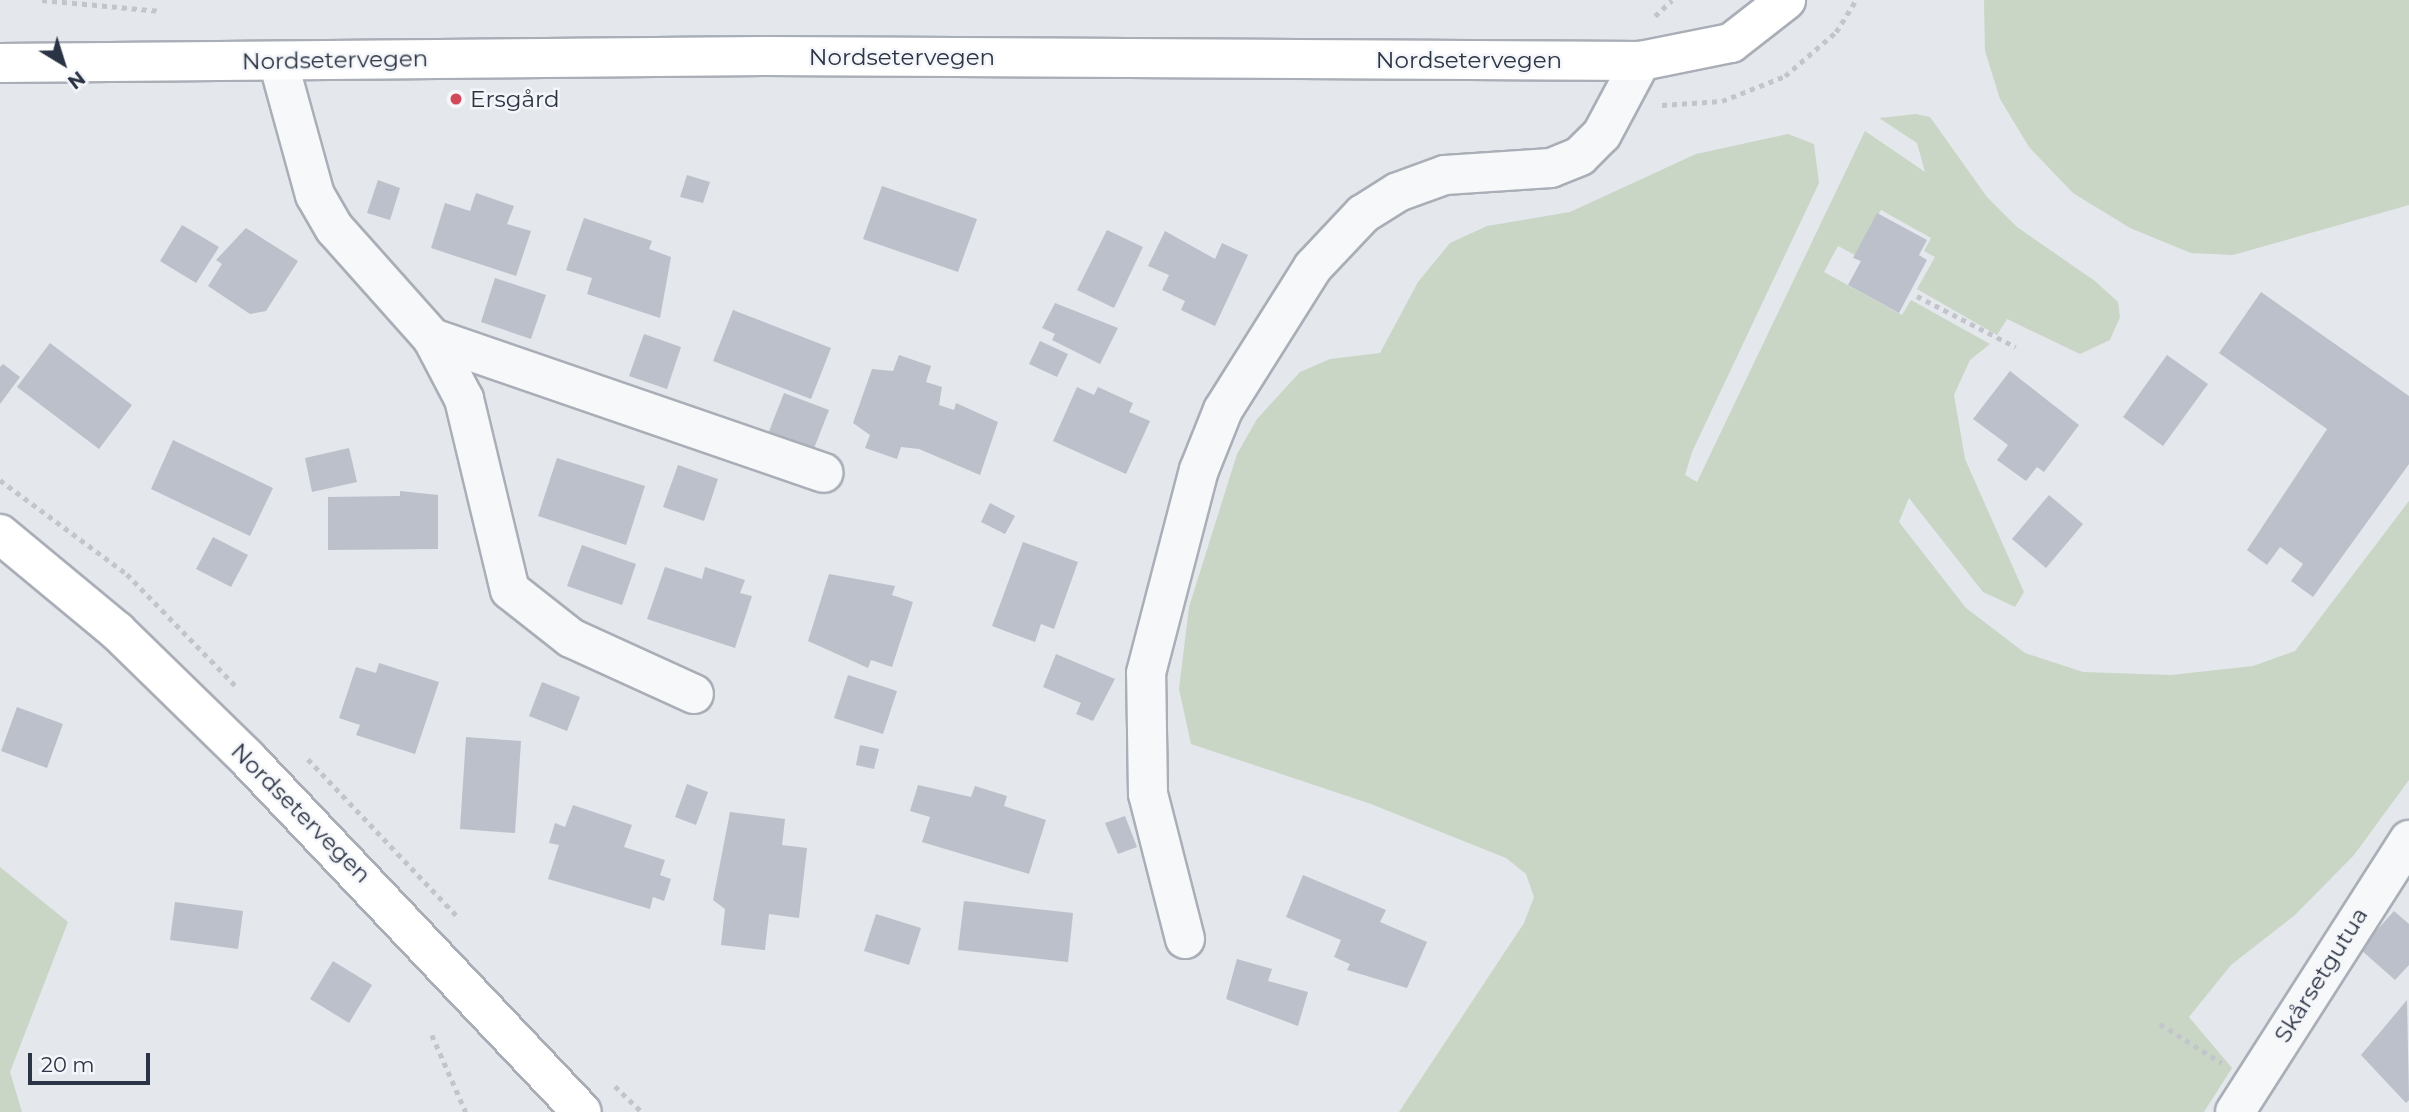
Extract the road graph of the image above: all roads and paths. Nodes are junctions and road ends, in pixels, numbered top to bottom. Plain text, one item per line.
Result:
1 (42, 0) edge
2 (1786, 0) edge
3 (160, 11) dead end
4 (278, 61) junction
5 (1642, 61) junction
6 (0, 64) edge
7 (1917, 296) dead end
8 (432, 338) junction
9 (2016, 347) dead end
10 (823, 473) dead end
11 (0, 480) edge
12 (0, 534) edge
13 (127, 574) dead end
14 (694, 694) dead end
15 (2409, 840) edge
16 (1185, 939) dead end
17 (432, 1035) dead end
18 (466, 1112) edge
19 (582, 1112) edge
20 (2235, 1112) edge

1 - 3 path
2 - 5 main road, Nordsetervegen
4 - 5 main road, Nordsetervegen
4 - 6 main road, Nordsetervegen
4 - 8 street
5 - 16 street
7 - 9 path
8 - 10 street
8 - 14 street
11 - 13 path
12 - 19 main road, Nordsetervegen
15 - 20 street, Skårsetgutua
17 - 18 path

